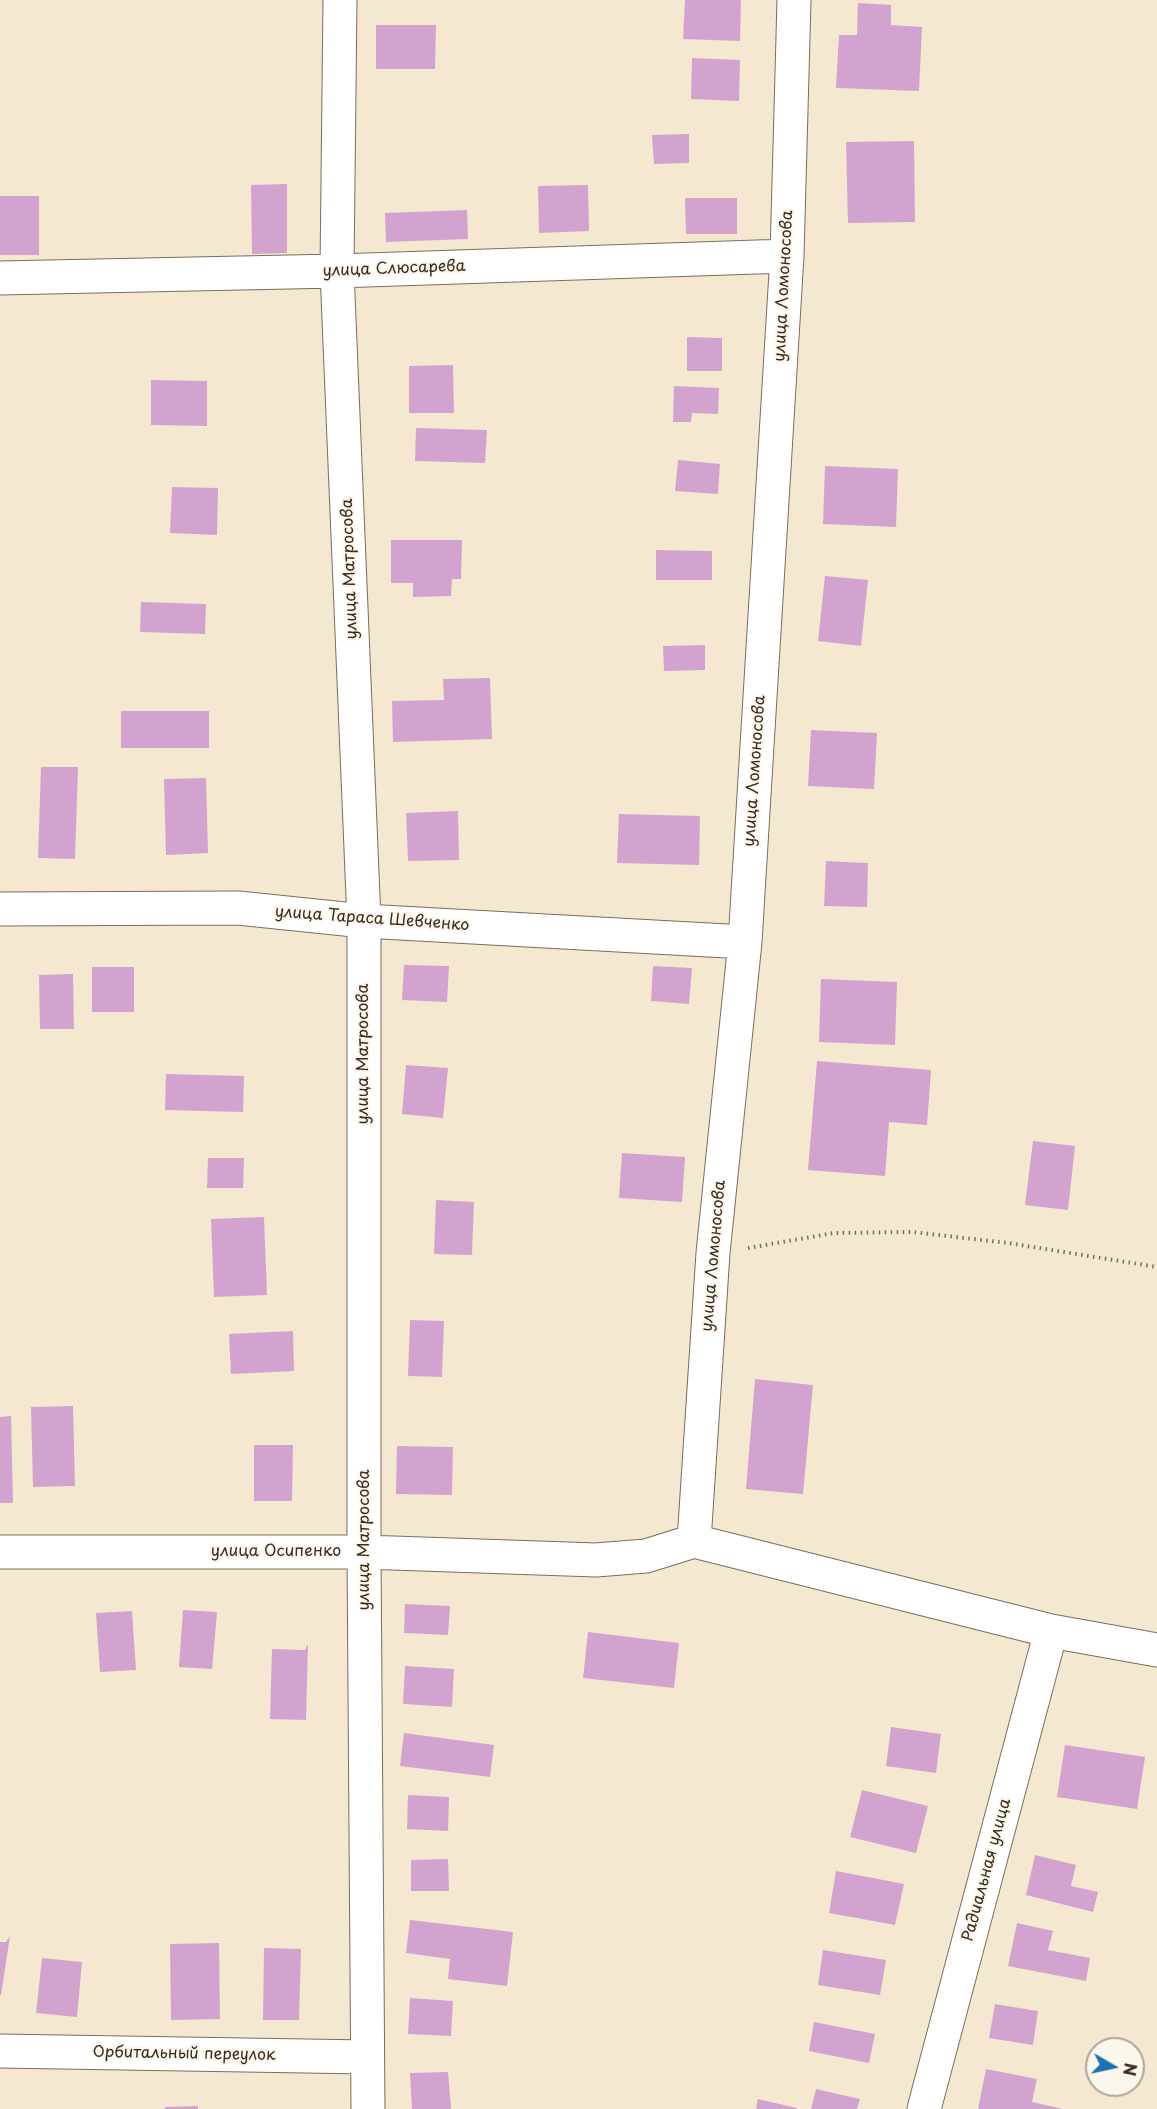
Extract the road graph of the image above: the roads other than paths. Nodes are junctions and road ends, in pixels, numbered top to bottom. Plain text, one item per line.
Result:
1 (340, 0) edge
2 (794, 0) edge
3 (787, 256) junction
4 (337, 271) junction
5 (0, 278) edge
6 (0, 909) edge
7 (364, 921) junction
8 (745, 942) junction
9 (694, 1541) junction
10 (0, 1552) edge
11 (364, 1552) junction
12 (1051, 1630) junction
13 (1157, 1650) edge
14 (0, 2051) edge
15 (367, 2057) junction
16 (368, 2109) edge
17 (924, 2109) edge

1 - 4 street, улица Матросова
2 - 3 street, улица Ломоносова
3 - 4 street, улица Слюсарева
3 - 8 street, улица Ломоносова
4 - 5 street, улица Слюсарева
4 - 7 street, улица Матросова
6 - 7 street, улица Тараса Шевченко
7 - 8 street, улица Тараса Шевченко
7 - 11 street, улица Матросова
8 - 9 street, улица Ломоносова
9 - 11 street, улица Осипенко
9 - 12 street
10 - 11 street, улица Осипенко
11 - 15 street, улица Матросова
12 - 13 street
12 - 17 street, Радиальная улица
14 - 15 street, Орбитальный переулок
15 - 16 street, улица Матросова

